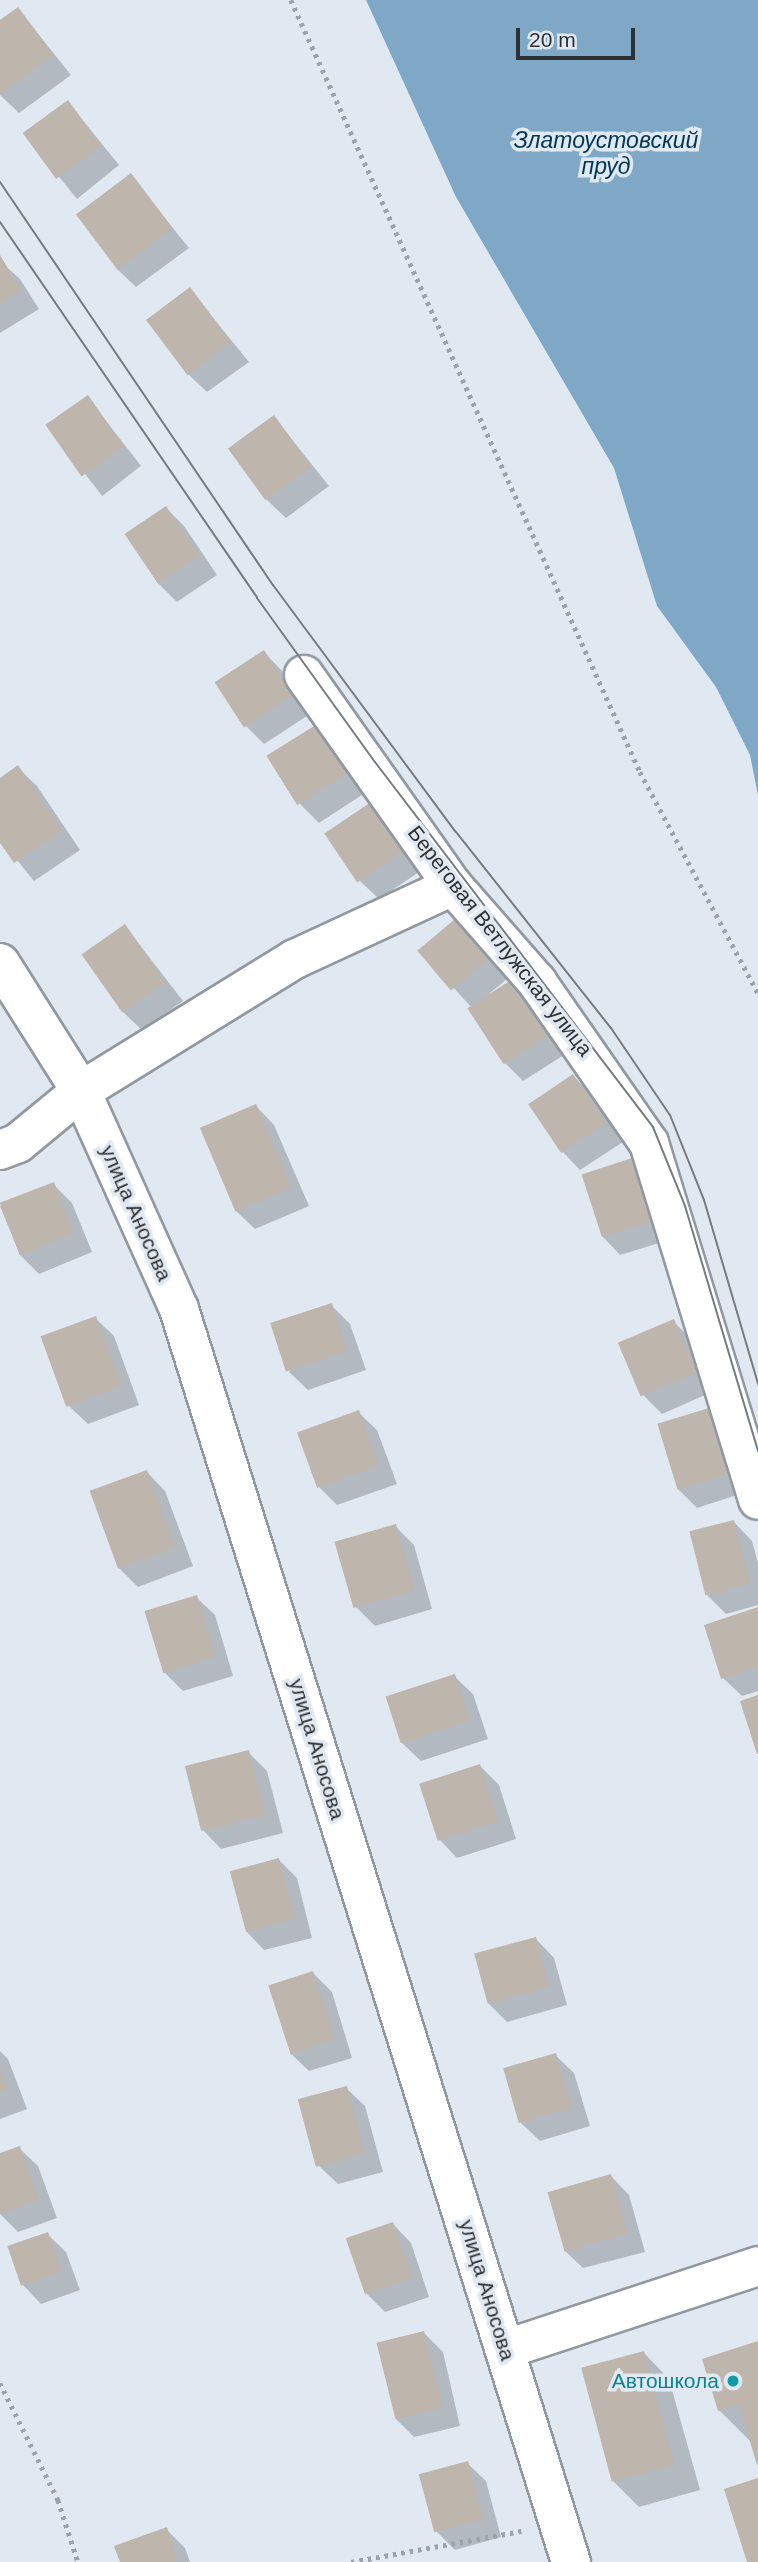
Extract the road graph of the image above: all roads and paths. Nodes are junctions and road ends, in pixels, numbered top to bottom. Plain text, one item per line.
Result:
1 (291, 0) edge
2 (304, 675) dead end
3 (453, 886) junction
4 (0, 963) edge
5 (758, 993) edge
6 (81, 1091) junction
7 (0, 1150) edge
8 (758, 1500) edge
9 (758, 2266) edge
10 (506, 2349) junction
11 (0, 2383) edge
12 (560, 2524) junction
13 (78, 2562) edge
14 (351, 2562) edge
15 (571, 2562) edge

1 - 5 path
2 - 3 main road, Береговая Ветлужская улица
3 - 6 main road
3 - 8 main road, Береговая Ветлужская улица
4 - 6 main road, улица Аносова
6 - 7 main road
6 - 10 main road, улица Аносова
9 - 10 main road
10 - 12 main road, улица Аносова
11 - 13 path
12 - 14 path
12 - 15 main road, улица Аносова

